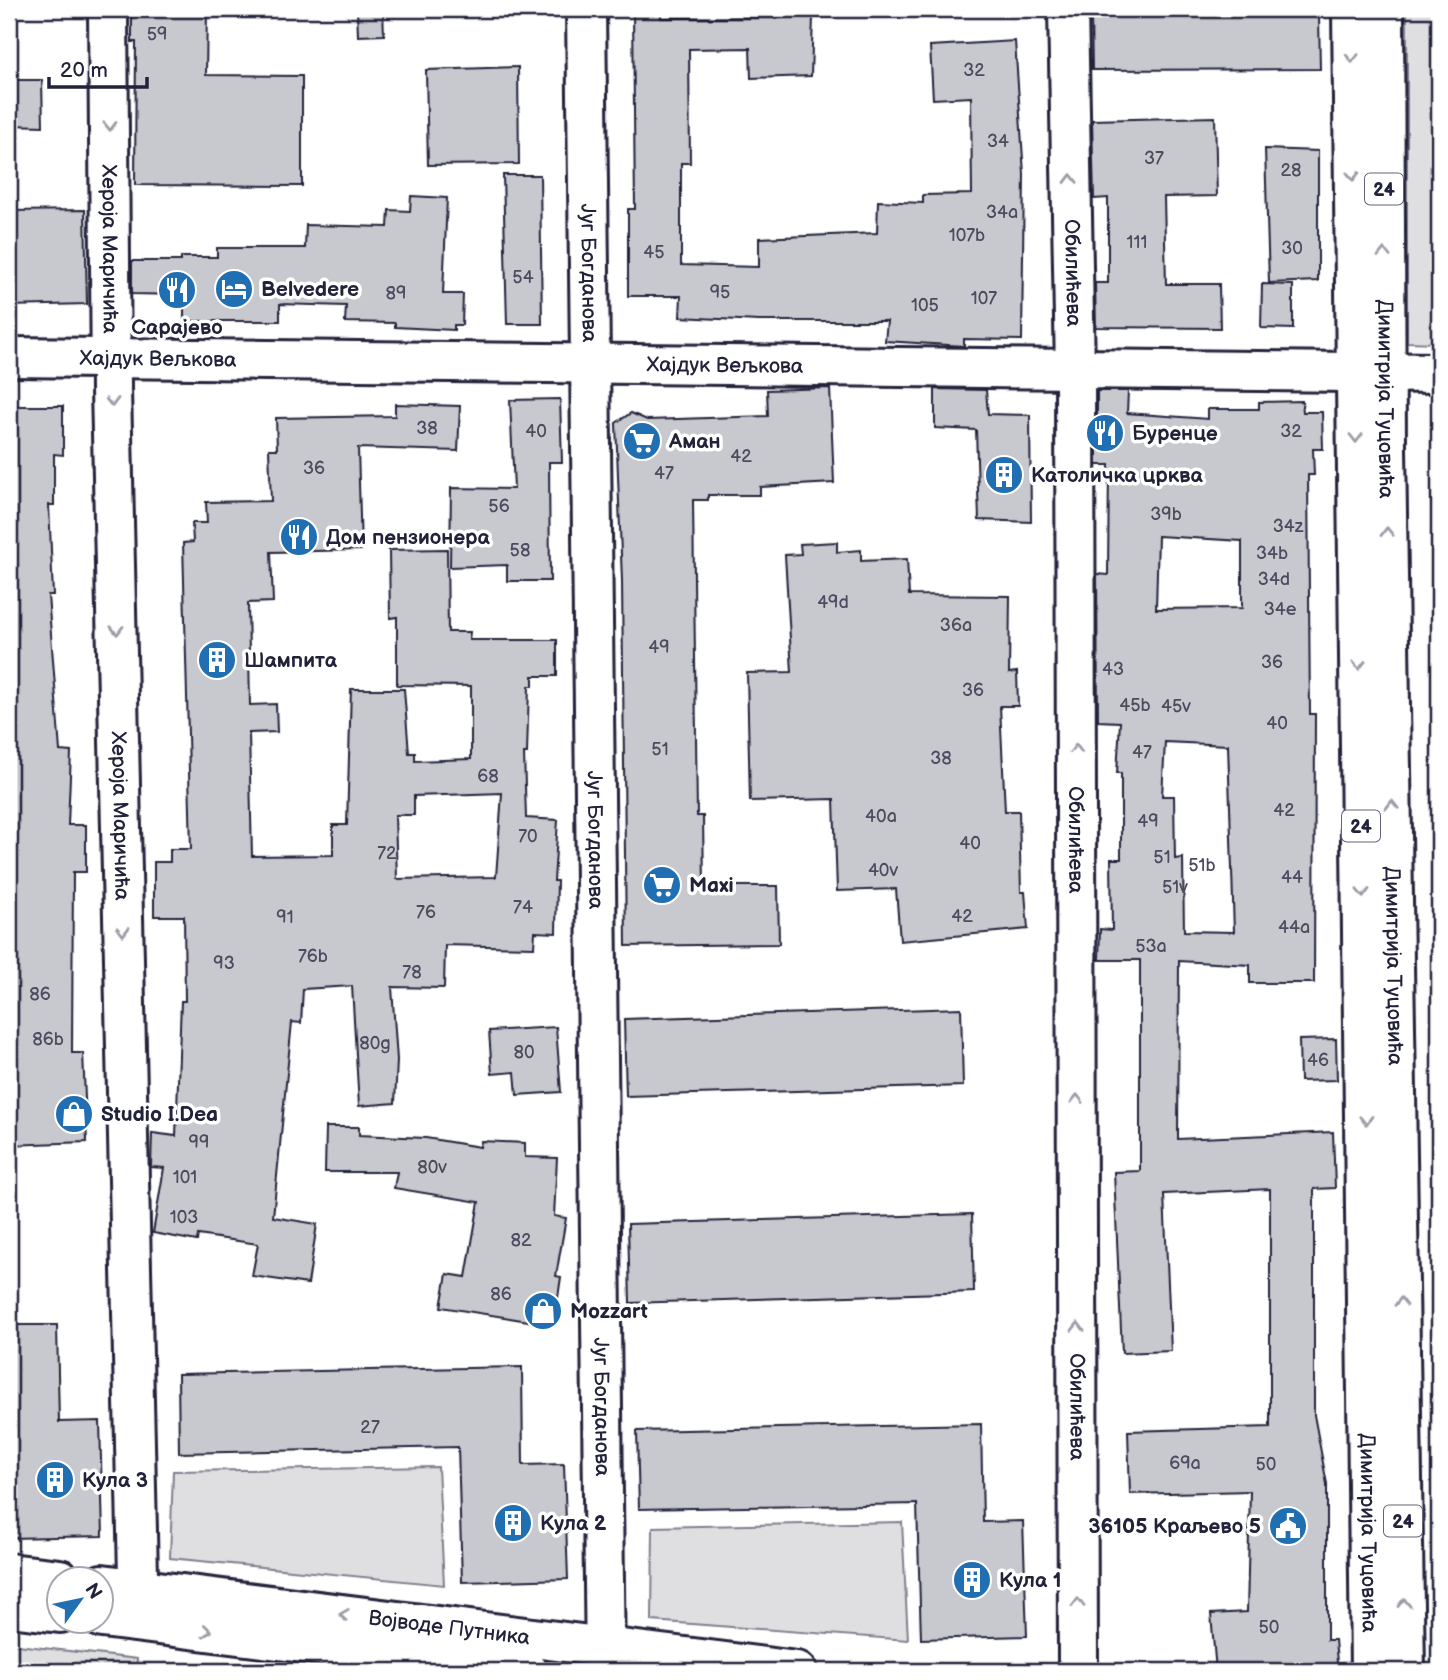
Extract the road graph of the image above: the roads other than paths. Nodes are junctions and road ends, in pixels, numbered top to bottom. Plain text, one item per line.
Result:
1 (108, 9) edge
2 (586, 9) edge
3 (1068, 9) edge
4 (1352, 9) edge
5 (1384, 9) edge
6 (9, 357) edge
7 (111, 358) junction
8 (591, 364) junction
9 (1075, 370) junction
10 (1370, 370) junction
11 (1439, 373) edge
12 (9, 1573) edge
13 (46, 1577) edge
14 (116, 1592) edge
15 (139, 1605) junction
16 (9, 1607) edge
17 (46, 1611) edge
18 (116, 1613) edge
19 (605, 1660) edge
20 (1378, 1670) edge
21 (527, 1671) edge
22 (797, 1671) edge
23 (1078, 1671) edge

1 -> 7 street, Хероја Маричића
2 - 8 street, Југ Богданова
9 -> 3 street, Обилићева
4 -> 10 street, Димитрија Туцовића / 24
10 -> 5 street, Димитрија Туцовића / 24
6 - 7 street, Хајдук Вељкова
7 - 8 street, Хајдук Вељкова
7 -> 15 street, Хероја Маричића
8 - 9 street, Хајдук Вељкова
8 - 19 street, Југ Богданова
9 - 10 street, Хајдук Вељкова
23 -> 9 street, Обилићева
10 - 11 street, Хајдук Вељкова
10 - 20 street, Димитрија Туцовића / 24
12 - 13 street
14 - 15 street, Војводе Путника
15 - 18 street, Војводе Путника
19 -> 15 street, Војводе Путника
15 -> 21 street, Војводе Путника
16 - 17 street
19 - 22 street, Војводе Путника

